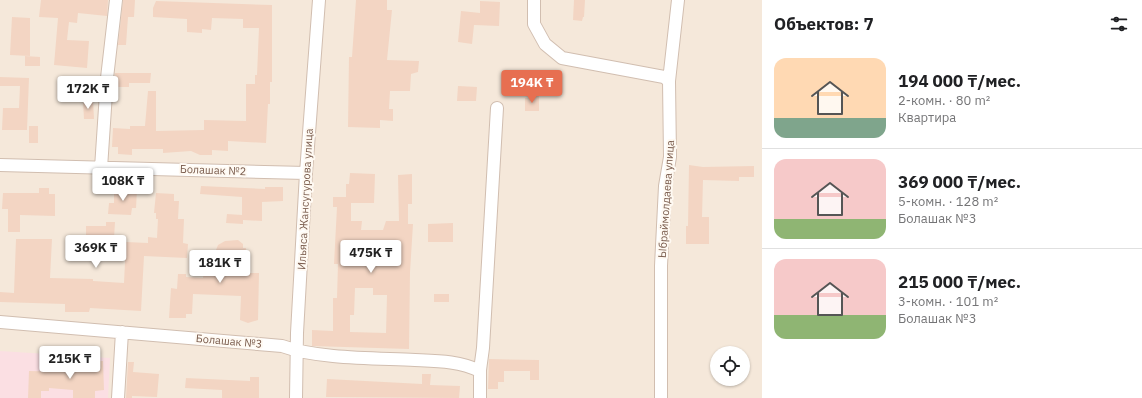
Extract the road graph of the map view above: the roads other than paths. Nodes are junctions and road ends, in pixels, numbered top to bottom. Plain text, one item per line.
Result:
1 (116, 0) edge
2 (319, 0) edge
3 (534, 0) edge
4 (678, 0) edge
5 (669, 81) junction
6 (497, 108) dead end
7 (0, 165) edge
8 (101, 168) junction
9 (306, 173) junction
10 (0, 322) edge
11 (122, 332) junction
12 (298, 352) junction
13 (480, 370) junction
14 (118, 398) edge
15 (296, 398) edge
16 (480, 398) edge
17 (661, 398) edge

1 - 8 street
2 - 9 street, Ильяса Жансугурова улица
3 - 5 street
4 - 5 street, Ыбраймолдаева улица
5 - 17 street, Ыбраймолдаева улица
6 - 13 street
7 - 8 street, Болашак №2
8 - 9 street, Болашак №2
9 - 12 street, Ильяса Жансугурова улица
10 - 11 street, Болашак №3
11 - 12 street, Болашак №3
11 - 14 street
12 - 13 street, Болашак №3
12 - 15 street, Ильяса Жансугурова улица
13 - 16 street

